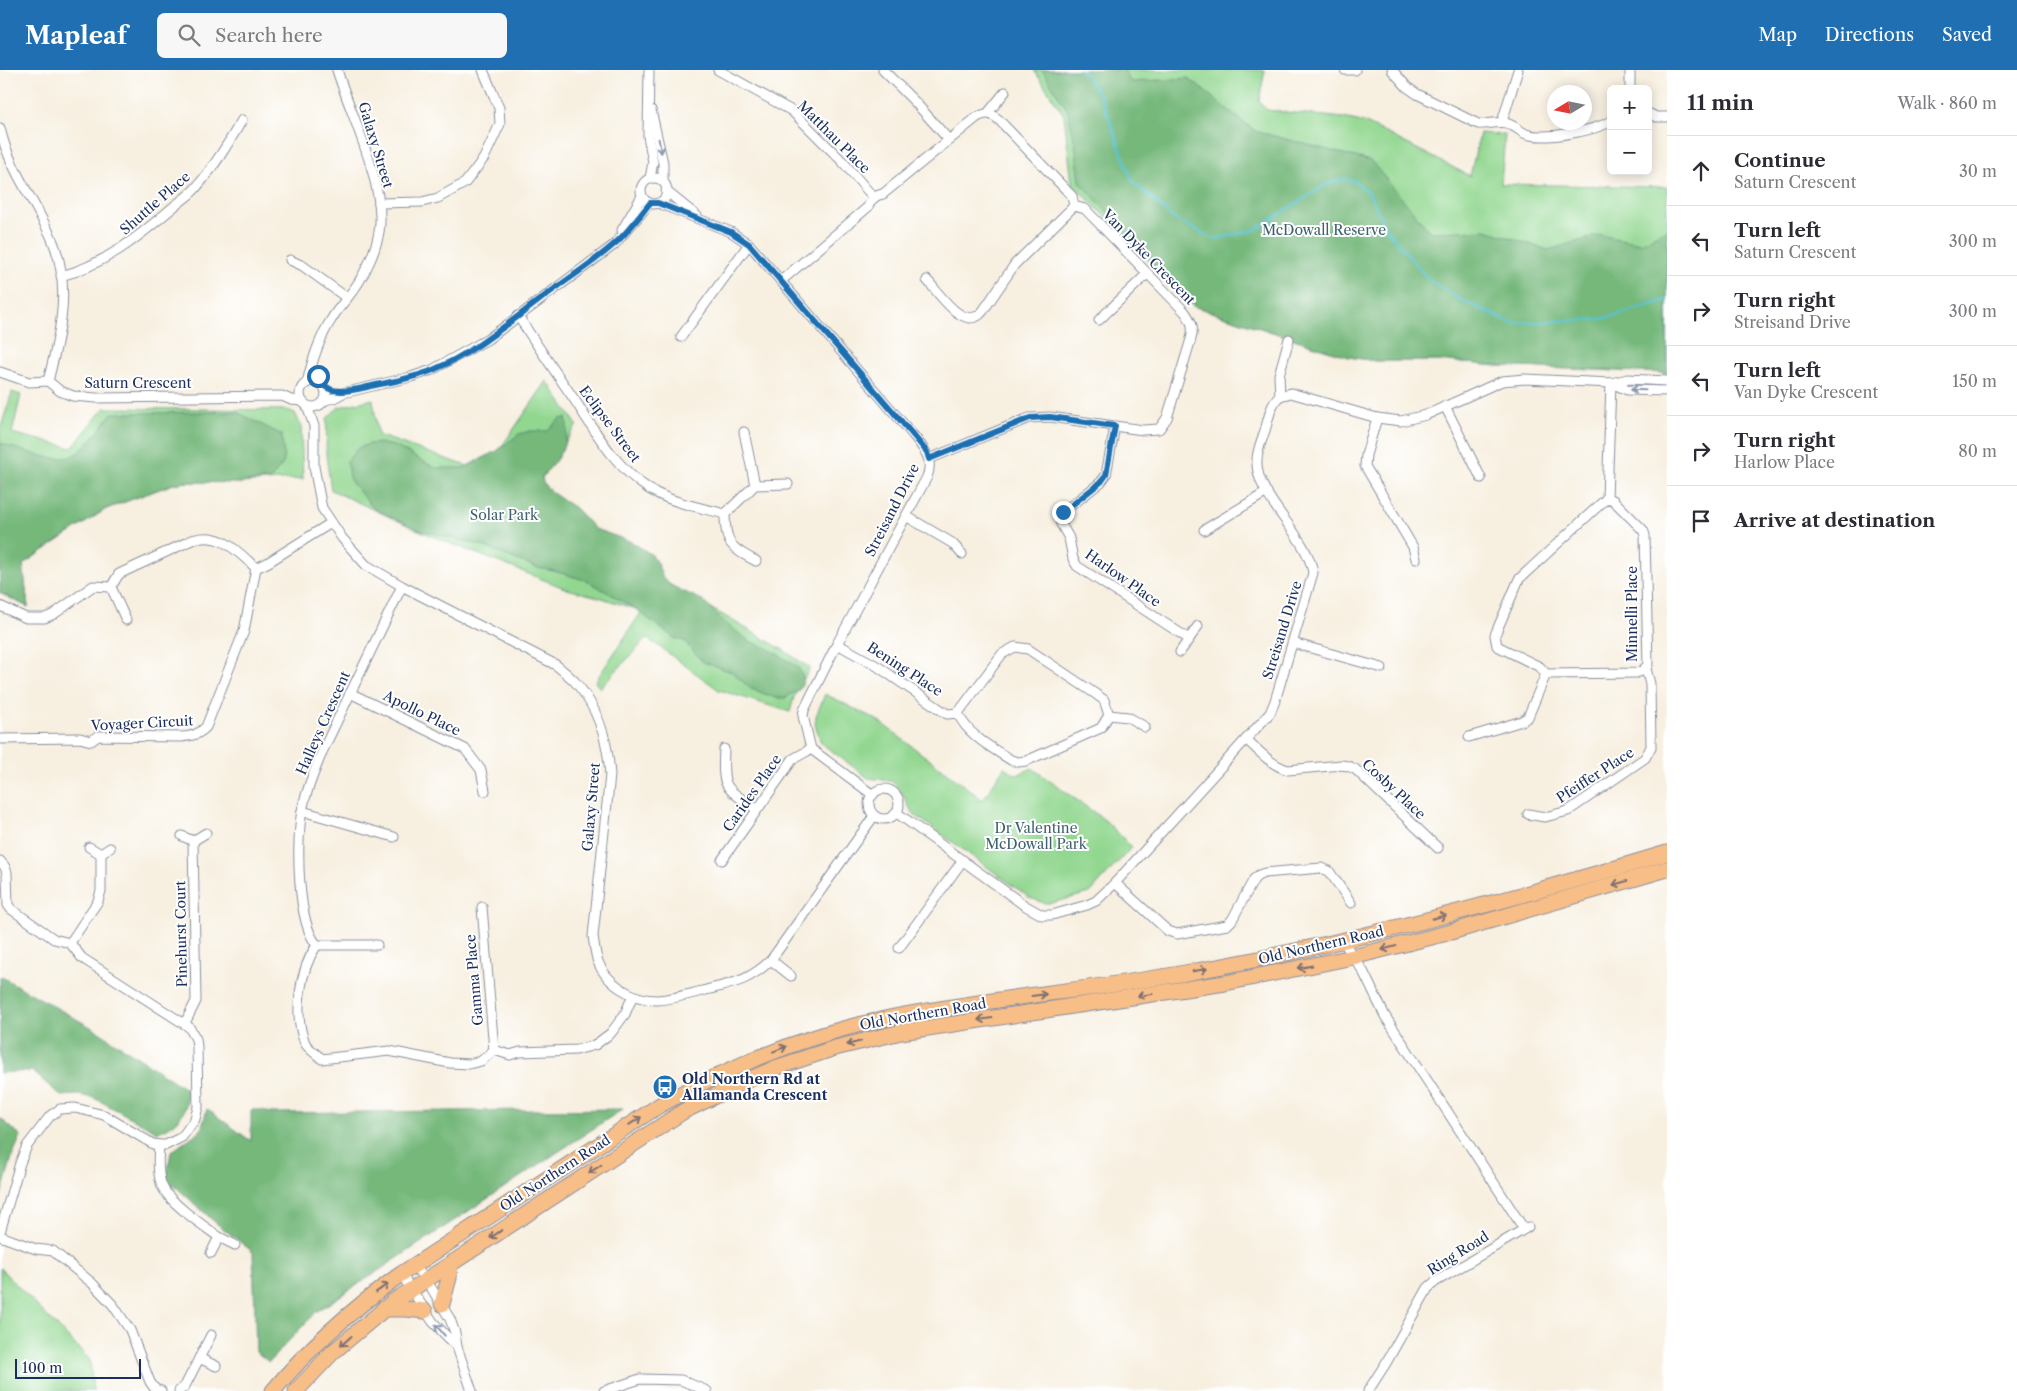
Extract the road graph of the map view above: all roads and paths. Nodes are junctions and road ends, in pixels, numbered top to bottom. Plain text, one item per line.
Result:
1 (337, 70) edge
2 (483, 70) edge
3 (648, 70) edge
4 (718, 70) edge
5 (883, 70) edge
6 (1345, 70) edge
7 (1355, 70) edge
8 (1392, 70) edge
9 (1518, 70) edge
10 (1630, 70) edge
11 (1630, 85) edge
12 (1005, 92) dead end
13 (649, 95) junction
14 (988, 113) junction
15 (1652, 115) edge
16 (1667, 118) edge
17 (242, 120) dead end
18 (1502, 122) junction
19 (1607, 123) edge
20 (0, 128) edge
21 (949, 140) junction
22 (650, 178) junction
23 (663, 181) junction
24 (666, 191) junction
25 (642, 196) junction
26 (874, 198) junction
27 (379, 203) junction
28 (654, 203) junction
29 (1074, 206) junction
30 (703, 220) junction
31 (749, 244) junction
32 (614, 245) junction
33 (290, 260) dead end
34 (1147, 274) junction
35 (61, 276) junction
36 (782, 280) junction
37 (927, 280) dead end
38 (347, 298) junction
39 (518, 316) junction
40 (1099, 320) dead end
41 (681, 337) dead end
42 (1289, 339) dead end
43 (314, 362) junction
44 (0, 372) edge
45 (48, 381) junction
46 (1667, 381) edge
47 (1611, 383) junction
48 (323, 386) junction
49 (304, 387) junction
50 (1667, 391) edge
51 (343, 392) junction
52 (282, 396) junction
53 (1280, 396) junction
54 (304, 403) junction
55 (323, 403) junction
56 (1445, 406) junction
57 (1377, 418) junction
58 (314, 426) junction
59 (1115, 426) junction
60 (744, 432) dead end
61 (929, 459) junction
62 (1480, 478) dead end
63 (755, 484) junction
64 (788, 484) dead end
65 (1267, 492) junction
66 (1607, 498) junction
67 (725, 514) junction
68 (906, 516) junction
69 (331, 523) junction
70 (1204, 530) dead end
71 (962, 554) dead end
72 (1416, 559) dead end
73 (756, 561) dead end
74 (256, 568) junction
75 (402, 586) junction
76 (111, 587) junction
77 (0, 606) edge
78 (126, 620) dead end
79 (1198, 626) dead end
80 (1189, 639) junction
81 (837, 644) junction
82 (1293, 644) junction
83 (1180, 652) dead end
84 (1382, 668) dead end
85 (1646, 669) junction
86 (1546, 674) junction
87 (350, 693) junction
88 (958, 713) junction
89 (1109, 715) junction
90 (1145, 727) dead end
91 (1469, 737) dead end
92 (0, 739) edge
93 (1246, 739) junction
94 (724, 749) dead end
95 (811, 750) junction
96 (485, 792) dead end
97 (873, 795) junction
98 (756, 809) junction
99 (302, 811) junction
100 (897, 812) junction
101 (1528, 814) dead end
102 (874, 816) junction
103 (206, 834) dead end
104 (182, 836) dead end
105 (394, 836) dead end
106 (193, 841) junction
107 (89, 848) dead end
108 (110, 848) dead end
109 (1438, 848) dead end
110 (1667, 853) edge
111 (102, 854) junction
112 (722, 860) dead end
113 (963, 860) junction
114 (0, 861) edge
115 (1667, 869) edge
116 (1115, 883) junction
117 (1351, 904) dead end
118 (482, 907) dead end
119 (1342, 941) junction
120 (70, 943) junction
121 (317, 945) junction
122 (377, 945) dead end
123 (899, 948) dead end
124 (1353, 957) junction
125 (771, 960) junction
126 (791, 976) dead end
127 (633, 995) junction
128 (185, 1023) junction
129 (494, 1050) junction
130 (159, 1145) junction
131 (0, 1232) edge
132 (0, 1236) edge
133 (220, 1238) junction
134 (235, 1245) dead end
135 (211, 1253) dead end
136 (450, 1264) junction
137 (414, 1266) junction
138 (401, 1274) junction
139 (425, 1280) junction
140 (410, 1290) junction
141 (442, 1304) junction
142 (383, 1309) junction
143 (425, 1311) junction
144 (210, 1335) dead end
145 (457, 1347) junction
146 (199, 1358) junction
147 (216, 1366) dead end
148 (161, 1391) edge
149 (179, 1391) edge
150 (273, 1391) edge
151 (296, 1391) edge
152 (472, 1391) edge
153 (604, 1391) edge
154 (707, 1391) edge
155 (1368, 1391) edge

1 - 27 street, Galaxy Street
2 - 27 street
3 - 13 street
4 - 26 street, Matthau Place
5 - 21 street
6 - 7 street
8 - 18 street
9 - 18 street
10 - 11 street
12 - 14 street
13 - 22 street
13 -> 23 street
14 - 21 street
14 - 29 street, Van Dyke Crescent
15 - 16 street
17 - 35 street, Shuttle Place
18 - 19 street
20 - 35 street
21 - 26 street
22 - 23 street
22 - 25 street
23 - 24 street
24 - 28 street
24 - 30 street, Streisand Drive
25 - 28 street
25 - 32 street
26 - 36 street
27 - 38 street, Galaxy Street
28 - 30 street, Streisand Drive
28 - 32 street
29 - 34 street, Van Dyke Crescent
29 - 37 street
30 - 31 street, Streisand Drive
31 - 36 street, Streisand Drive
31 - 41 street
32 - 39 street
33 - 38 street
34 - 40 street
34 - 59 street, Van Dyke Crescent
35 - 45 street
36 - 61 street, Streisand Drive
38 - 43 street, Galaxy Street
39 - 51 street
39 - 67 street, Eclipse Street
42 - 53 street
43 - 48 street
43 - 49 street, Galaxy Street
44 - 45 street, Saturn Crescent
45 - 52 street, Saturn Crescent
46 - 47 street
50 -> 47 street
47 - 56 street
47 - 66 street
48 - 49 street
48 - 51 street
48 - 55 street
49 - 52 street, Saturn Crescent
49 - 54 street
51 - 55 street
52 - 54 street, Saturn Crescent
53 - 57 street
53 - 65 street, Streisand Drive
54 - 55 street
54 - 58 street, Galaxy Street
55 - 58 street, Galaxy Street
56 - 57 street
56 - 62 street
57 - 72 street
58 - 69 street, Galaxy Street
59 - 61 street, Van Dyke Crescent
59 - 80 street, Harlow Place
60 - 63 street
61 - 68 street, Streisand Drive
63 - 64 street
63 - 67 street
65 - 70 street
65 - 82 street, Streisand Drive
66 - 85 street, Minnelli Place
66 - 86 street
67 - 73 street
68 - 71 street
68 - 81 street, Streisand Drive
69 - 74 street
69 - 75 street, Galaxy Street
74 - 76 street
74 - 92 street, Voyager Circuit
75 - 87 street, Halleys Crescent
75 - 127 street, Galaxy Street
76 - 77 street
76 - 78 street
79 - 80 street
80 - 83 street
81 - 88 street, Bening Place
81 - 95 street, Streisand Drive
82 - 84 street
82 - 93 street, Streisand Drive
85 - 86 street, Minnelli Place
85 - 101 street, Pfeiffer Place
86 - 91 street
87 - 96 street, Apollo Place
87 - 99 street, Halleys Crescent
88 - 89 street
88 - 89 street
89 - 90 street
93 - 109 street, Cosby Place
93 - 116 street, Streisand Drive
94 - 98 street
95 - 97 street
95 - 98 street, Carides Place
97 - 100 street
97 - 102 street
98 - 112 street, Carides Place
99 - 105 street
99 - 121 street, Halleys Crescent
100 - 102 street
100 - 113 street, Streisand Drive
102 - 125 street, Galaxy Street
103 - 106 street
104 - 106 street
106 - 128 street, Pinehurst Court
107 - 111 street
108 - 111 street
119 -> 110 highway, Old Northern Road
111 - 120 street
113 - 116 street, Streisand Drive
113 - 123 street
114 - 120 street
115 -> 124 highway, Old Northern Road
116 - 117 street
118 - 129 street, Gamma Place
119 - 124 street
137 -> 119 highway, Old Northern Road
120 - 128 street
121 - 122 street
121 - 129 street
124 -> 136 highway, Old Northern Road
124 - 155 street, Ring Road
125 - 126 street
125 - 127 street, Galaxy Street
127 - 129 street
128 - 130 street
130 - 131 street
130 - 133 street
132 - 148 street
133 - 134 street
133 - 135 street
136 - 139 highway, Old Northern Road
136 - 141 highway
137 - 138 highway, Old Northern Road
137 - 139 street
138 - 140 street
150 -> 138 highway, Old Northern Road
139 - 140 highway, Old Northern Road
139 - 141 street
140 - 142 highway, Old Northern Road
140 - 143 street
141 - 145 street
142 - 143 highway
142 -> 151 highway, Old Northern Road
145 -> 143 street
144 - 146 street
145 - 152 street
146 - 147 street
146 - 149 street
153 - 154 street

